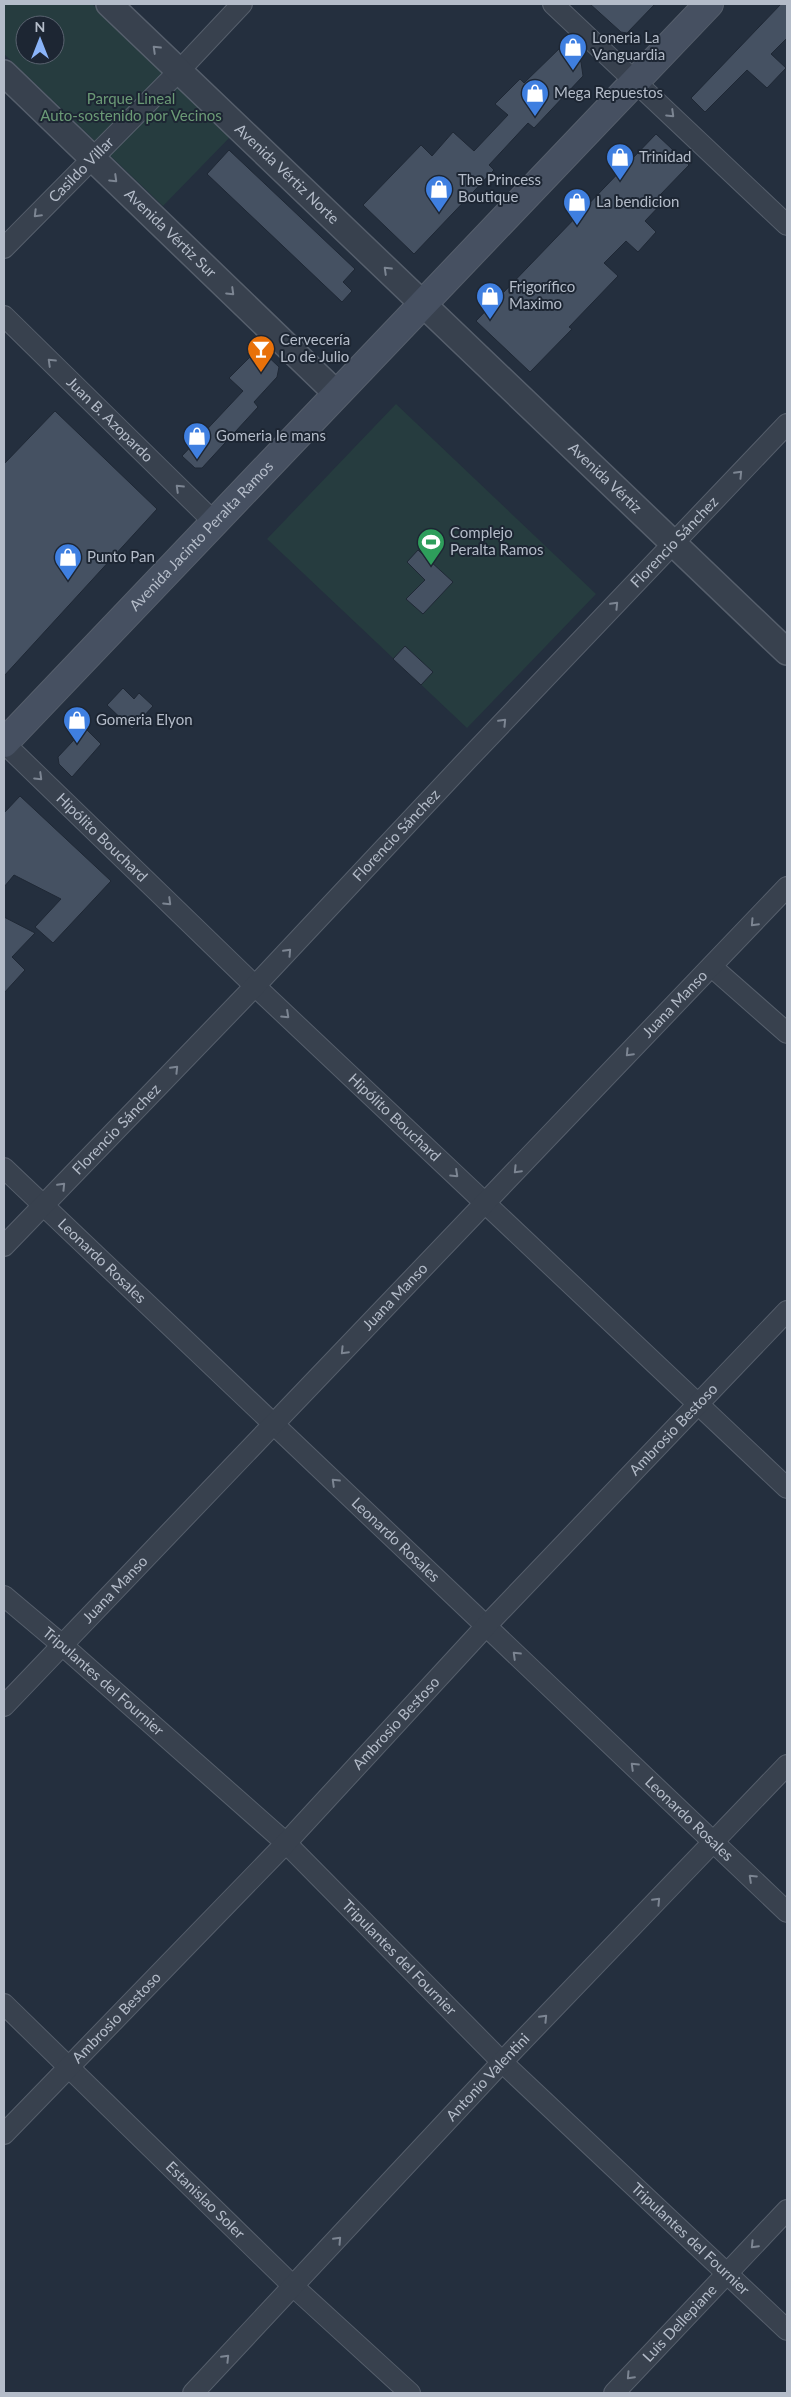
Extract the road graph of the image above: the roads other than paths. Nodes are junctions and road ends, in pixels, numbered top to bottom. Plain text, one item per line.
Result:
1 (109, 4) edge
2 (242, 4) edge
3 (553, 4) edge
4 (709, 4) edge
5 (179, 71) junction
6 (4, 73) edge
7 (636, 80) junction
8 (92, 158) junction
9 (787, 226) edge
10 (4, 248) edge
11 (423, 303) junction
12 (4, 316) edge
13 (337, 394) junction
14 (787, 424) edge
15 (214, 522) junction
16 (673, 544) junction
17 (787, 652) edge
18 (4, 743) edge
19 (787, 887) edge
20 (712, 967) junction
21 (256, 986) junction
22 (787, 1033) edge
23 (4, 1168) edge
24 (486, 1203) junction
25 (43, 1205) junction
26 (4, 1246) edge
27 (787, 1311) edge
28 (699, 1403) junction
29 (274, 1425) junction
30 (787, 1488) edge
31 (4, 1596) edge
32 (486, 1626) junction
33 (62, 1644) junction
34 (4, 1706) edge
35 (787, 1765) edge
36 (714, 1842) junction
37 (286, 1843) junction
38 (787, 1912) edge
39 (4, 2004) edge
40 (502, 2062) junction
41 (68, 2066) junction
42 (4, 2134) edge
43 (787, 2210) edge
44 (728, 2272) junction
45 (294, 2287) junction
46 (787, 2330) edge
47 (193, 2393) edge
48 (410, 2393) edge
49 (614, 2393) edge

5 -> 1 street, Avenida Vértiz Norte
2 - 5 street, Casildo Villar
3 - 7 street
4 - 7 main road, Avenida Jacinto Peralta Ramos
5 - 8 street, Casildo Villar
11 -> 5 street, Avenida Vértiz Norte
6 - 8 street, Avenida Vértiz Sur
7 -> 9 street
7 - 11 main road, Avenida Jacinto Peralta Ramos
8 -> 10 street, Casildo Villar
8 -> 13 street, Avenida Vértiz Sur
11 - 13 main road, Avenida Jacinto Peralta Ramos
11 - 16 street, Avenida Vértiz
15 -> 12 street, Juan B. Azopardo
13 - 15 main road, Avenida Jacinto Peralta Ramos
16 -> 14 street, Florencio Sánchez
15 - 18 main road, Avenida Jacinto Peralta Ramos
16 - 17 street, Avenida Vértiz
21 -> 16 street, Florencio Sánchez
18 -> 21 street, Hipólito Bouchard
19 -> 20 street, Juana Manso
20 - 22 street
20 -> 24 street, Juana Manso
21 -> 24 street, Hipólito Bouchard
25 -> 21 street, Florencio Sánchez
23 - 25 street, Leonardo Rosales
24 - 28 street, Hipólito Bouchard
24 -> 29 street, Juana Manso
25 - 26 street, Florencio Sánchez
25 - 29 street, Leonardo Rosales
27 - 28 street, Ambrosio Bestoso
28 - 30 street, Hipólito Bouchard
28 - 32 street, Ambrosio Bestoso
32 -> 29 street, Leonardo Rosales
29 - 33 street, Juana Manso
31 - 33 street, Tripulantes del Fournier
36 -> 32 street, Leonardo Rosales
32 - 37 street, Ambrosio Bestoso
33 - 34 street, Juana Manso
33 - 37 street, Tripulantes del Fournier
35 - 36 street, Antonio Valentini
38 -> 36 street, Leonardo Rosales
40 -> 36 street, Antonio Valentini
37 - 40 street, Tripulantes del Fournier
37 - 41 street, Ambrosio Bestoso
39 - 41 street, Estanislao Soler
40 - 44 street, Tripulantes del Fournier
45 -> 40 street, Antonio Valentini
41 - 42 street, Ambrosio Bestoso
41 - 45 street, Estanislao Soler
43 -> 44 street, Luis Dellepiane
44 - 46 street, Tripulantes del Fournier
44 -> 49 street, Luis Dellepiane
47 -> 45 street, Antonio Valentini
45 - 48 street, Estanislao Soler

